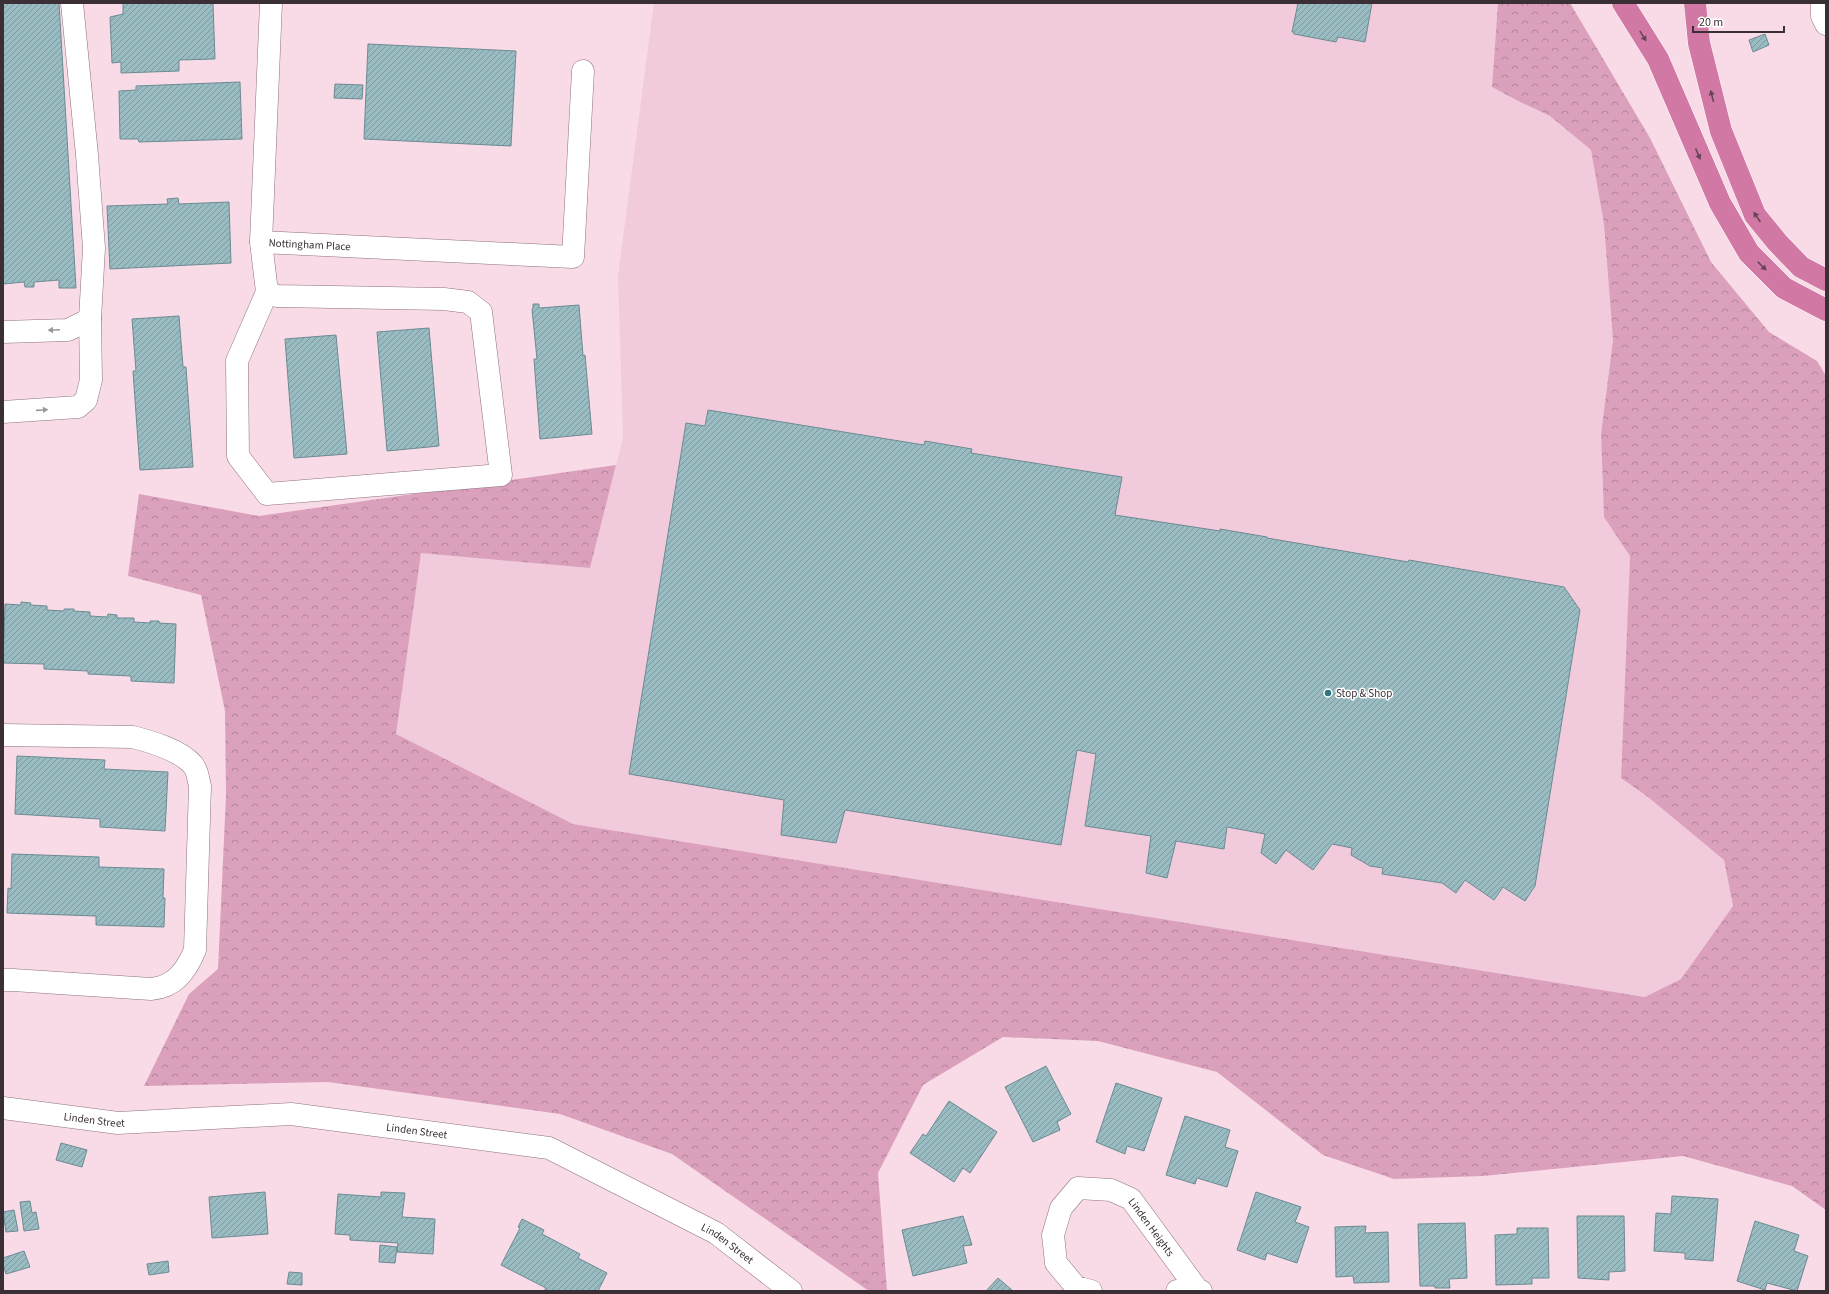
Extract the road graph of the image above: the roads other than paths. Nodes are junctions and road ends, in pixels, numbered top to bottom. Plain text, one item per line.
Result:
1 (72, 3) edge
2 (271, 3) edge
3 (1623, 3) edge
4 (1695, 3) edge
5 (1822, 3) edge
6 (1826, 24) edge
7 (583, 71) dead end
8 (261, 242) junction
9 (1826, 280) edge
10 (267, 292) junction
11 (1826, 310) edge
12 (90, 319) junction
13 (3, 332) edge
14 (3, 412) edge
15 (3, 735) edge
16 (3, 980) edge
17 (3, 1108) edge
18 (1192, 1290) edge
19 (791, 1291) edge
20 (1091, 1291) edge

1 - 12 street
2 - 8 street, Nottingham Place
3 -> 11 highway
9 -> 4 highway
5 - 6 street
7 - 8 street, Nottingham Place
8 - 10 street
10 - 10 street
12 -> 13 street
14 -> 12 street
15 - 16 street
17 - 19 street, Linden Street
18 - 20 street, Linden Heights

